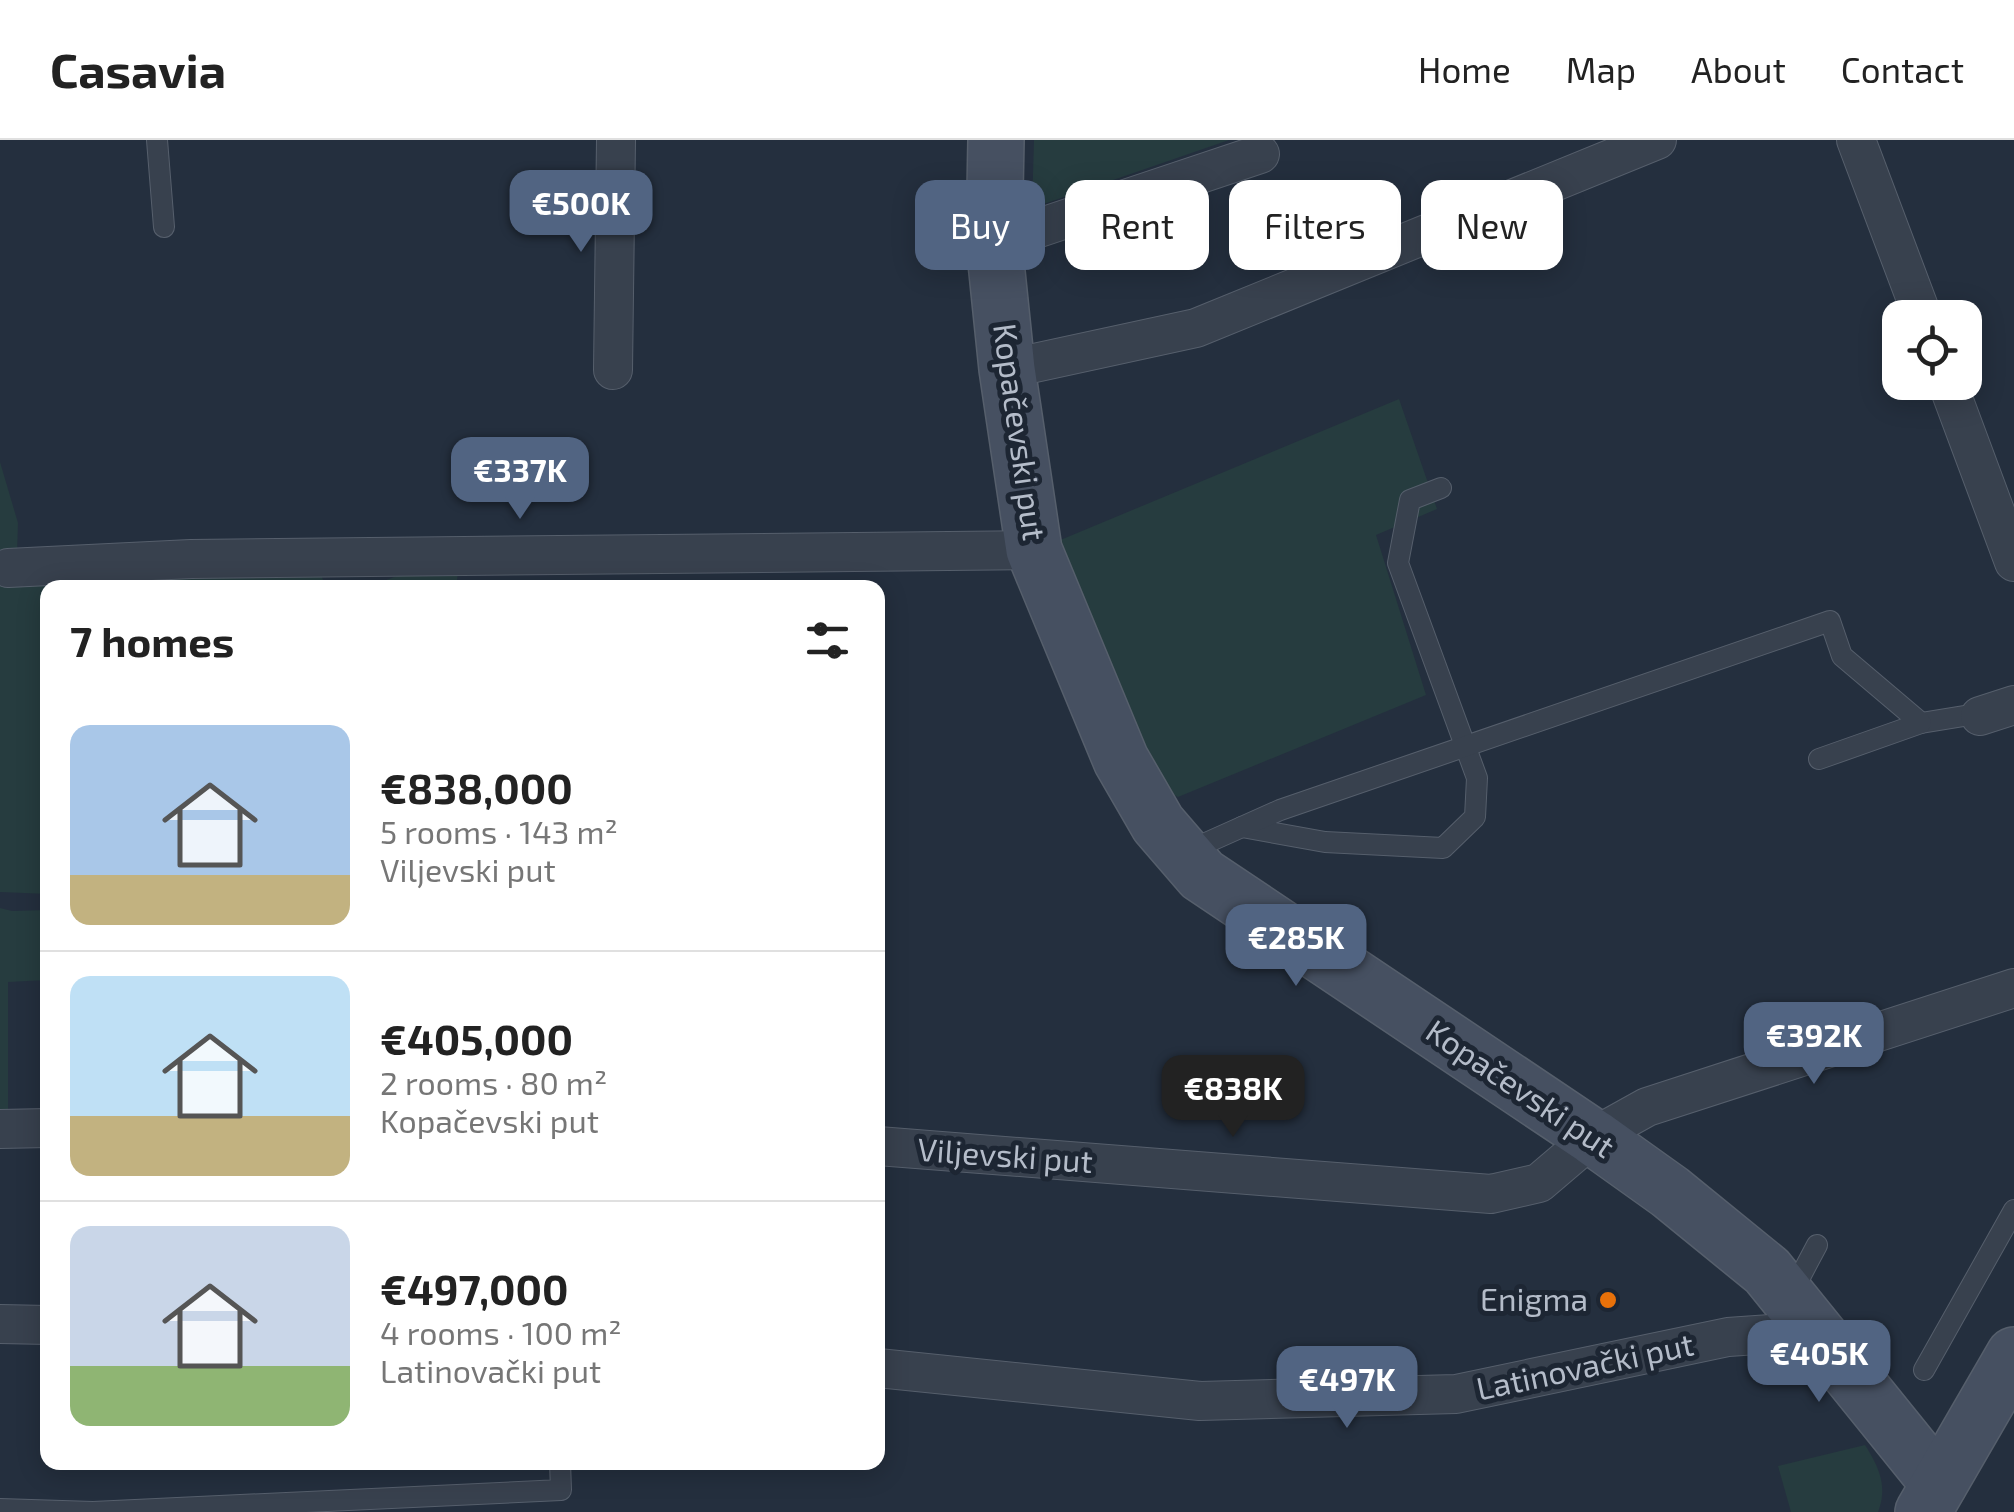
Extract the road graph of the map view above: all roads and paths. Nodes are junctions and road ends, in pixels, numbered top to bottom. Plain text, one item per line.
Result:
1 (157, 140) edge
2 (616, 140) edge
3 (996, 140) edge
4 (1657, 140) edge
5 (1856, 140) edge
6 (1260, 154) dead end
7 (995, 180) edge
8 (1045, 226) edge
9 (164, 228) dead end
10 (997, 270) edge
11 (1915, 300) edge
12 (1008, 369) junction
13 (613, 370) dead end
14 (1954, 400) edge
15 (1441, 488) dead end
16 (1034, 550) junction
17 (2014, 562) edge
18 (8, 568) dead end
19 (1997, 710) edge
20 (1921, 723) junction
21 (1466, 746) junction
22 (1819, 759) dead end
23 (1242, 827) junction
24 (1184, 853) junction
25 (2014, 988) edge
26 (40, 1128) edge
27 (0, 1129) edge
28 (1593, 1137) junction
29 (885, 1147) edge
30 (2014, 1210) edge
31 (1817, 1245) dead end
32 (1800, 1313) junction
33 (0, 1324) edge
34 (40, 1325) edge
35 (2014, 1355) edge
36 (885, 1369) edge
37 (1924, 1370) dead end
38 (560, 1470) edge
39 (1931, 1498) edge
40 (0, 1510) edge

1 - 9 lane
2 - 13 street
3 - 7 street, Kopačevski put
4 - 12 street
5 - 11 street
6 - 8 street
10 - 12 street, Kopačevski put
12 - 16 street, Kopačevski put
14 - 17 street
15 - 21 lane
16 - 18 street
16 - 24 street, Kopačevski put
19 - 20 lane
20 - 21 lane
20 - 22 lane
21 - 23 lane
21 - 23 lane
23 - 24 lane
24 - 28 street, Kopačevski put
25 - 28 street, Viljevski put
26 - 27 street
28 - 29 street, Viljevski put
28 - 32 street, Kopačevski put
30 - 37 lane
31 - 32 lane
32 - 36 street, Latinovački put
32 - 39 street, Kopačevski put
33 - 34 street
35 - 39 street
38 - 40 lane

